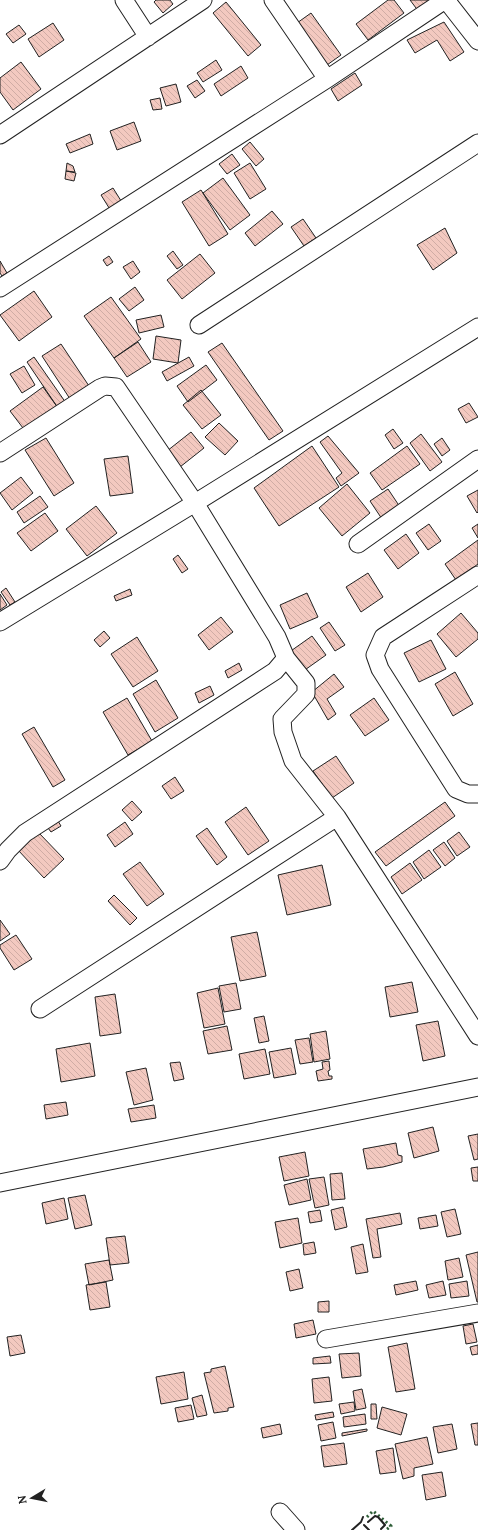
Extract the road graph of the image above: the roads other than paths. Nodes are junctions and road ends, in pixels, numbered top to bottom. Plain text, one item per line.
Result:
1 (124, 0) edge
2 (203, 0) edge
3 (273, 0) edge
4 (446, 0) edge
5 (148, 37) junction
6 (478, 41) edge
7 (327, 80) junction
8 (0, 135) edge
9 (478, 143) edge
10 (0, 288) edge
11 (198, 325) dead end
12 (478, 327) edge
13 (0, 453) edge
14 (478, 458) edge
15 (195, 503) junction
16 (358, 544) dead end
17 (478, 575) edge
18 (0, 622) edge
19 (286, 658) junction
20 (478, 794) edge
21 (337, 817) junction
22 (0, 861) edge
23 (40, 1009) dead end
24 (478, 1036) edge
25 (478, 1087) edge
26 (0, 1183) edge
27 (478, 1312) edge
28 (326, 1339) dead end
29 (280, 1512) dead end
30 (296, 1530) edge

1 - 5 street
2 - 5 street
3 - 7 street
4 - 6 street
4 - 7 street
5 - 8 street
7 - 10 street
9 - 11 street
12 - 15 street
13 - 15 street
14 - 16 street
15 - 18 street
15 - 19 street
17 - 20 street
19 - 21 street
19 - 22 street
21 - 23 street
21 - 24 street
25 - 26 street
27 - 28 street
29 - 30 street

